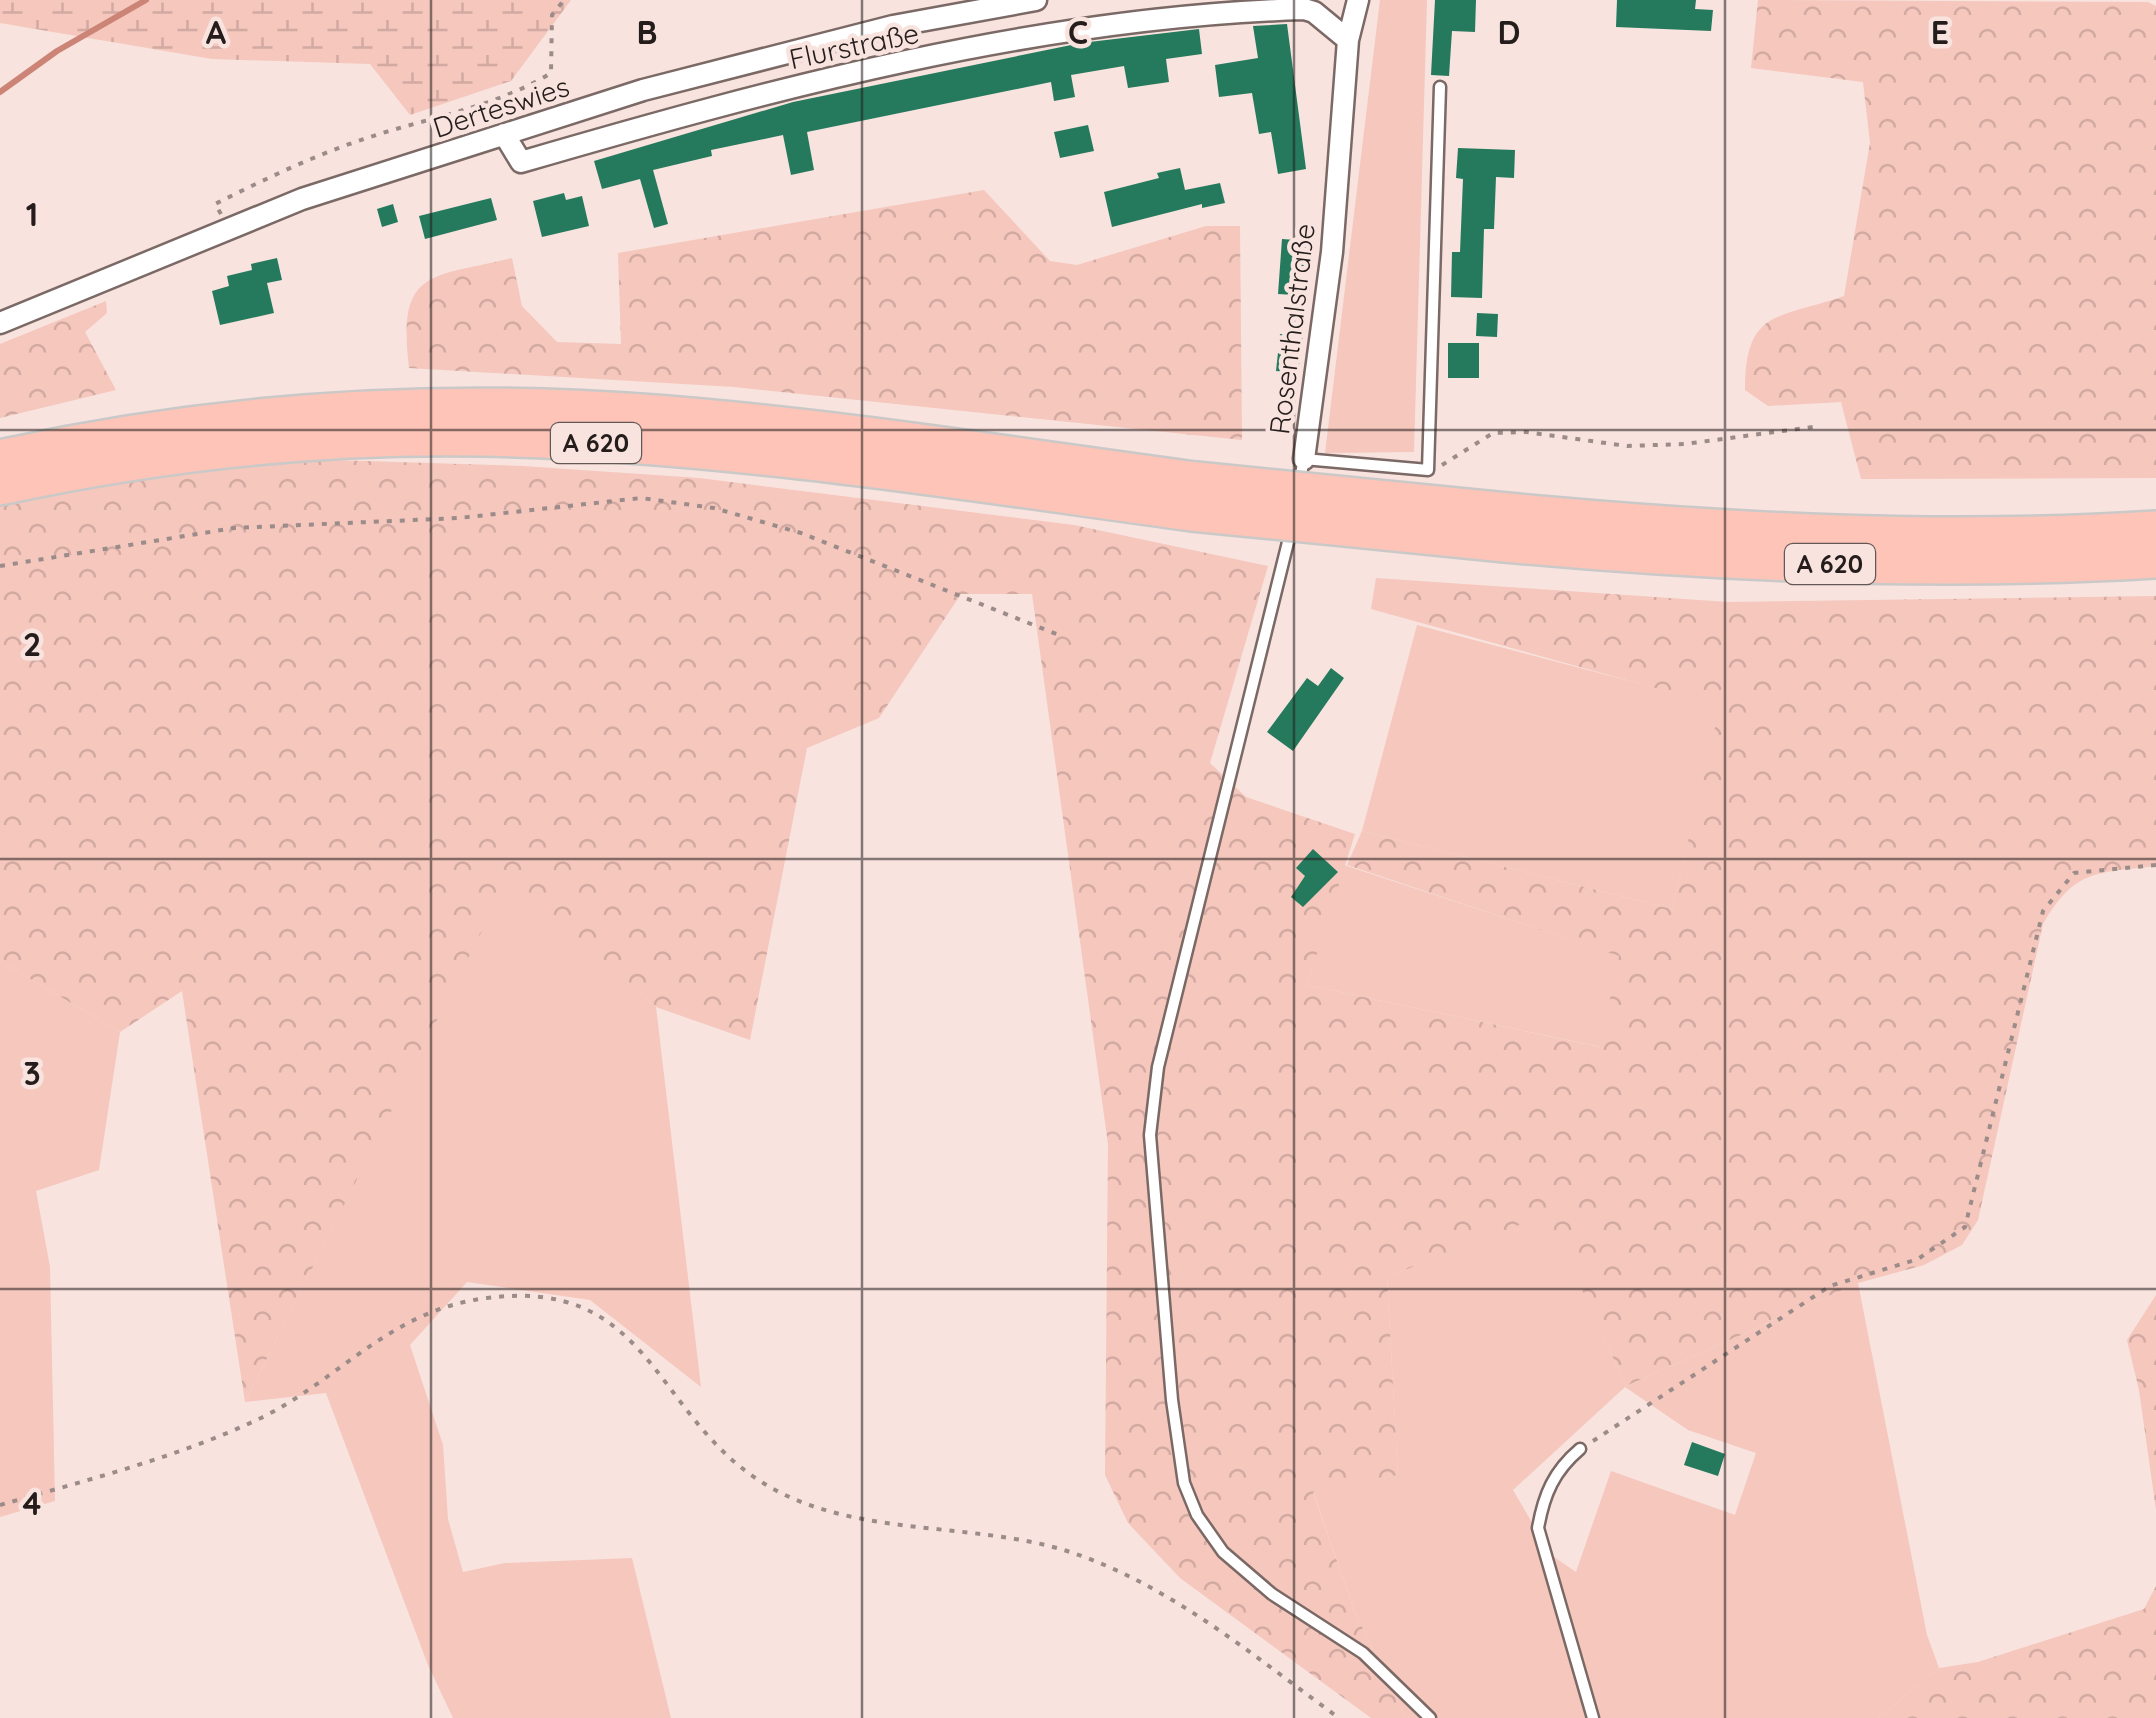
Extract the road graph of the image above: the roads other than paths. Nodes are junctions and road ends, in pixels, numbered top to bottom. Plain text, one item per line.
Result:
1 (1036, 0) edge
2 (1358, 0) edge
3 (1348, 40) junction
4 (1440, 87) dead end
5 (504, 134) junction
6 (0, 323) edge
7 (0, 458) edge
8 (1304, 458) junction
9 (0, 488) edge
10 (1194, 496) junction
11 (1506, 528) junction
12 (2156, 529) edge
13 (2156, 560) edge
14 (1580, 1449) road end
15 (1430, 1718) edge
16 (1593, 1718) edge

1 - 5 street, Derteswies
2 - 3 street, Rosenthalstraße
3 - 5 street, Flurstraße
3 - 8 street, Rosenthalstraße
4 - 8 lane, Rosenthalstraße
5 - 6 street, Derteswies
7 - 10 highway, A 620
8 - 15 lane
9 - 10 highway, A 620
10 - 11 highway, A 620, bridge
11 - 12 highway, A 620
11 - 13 highway, A 620
14 - 16 lane

